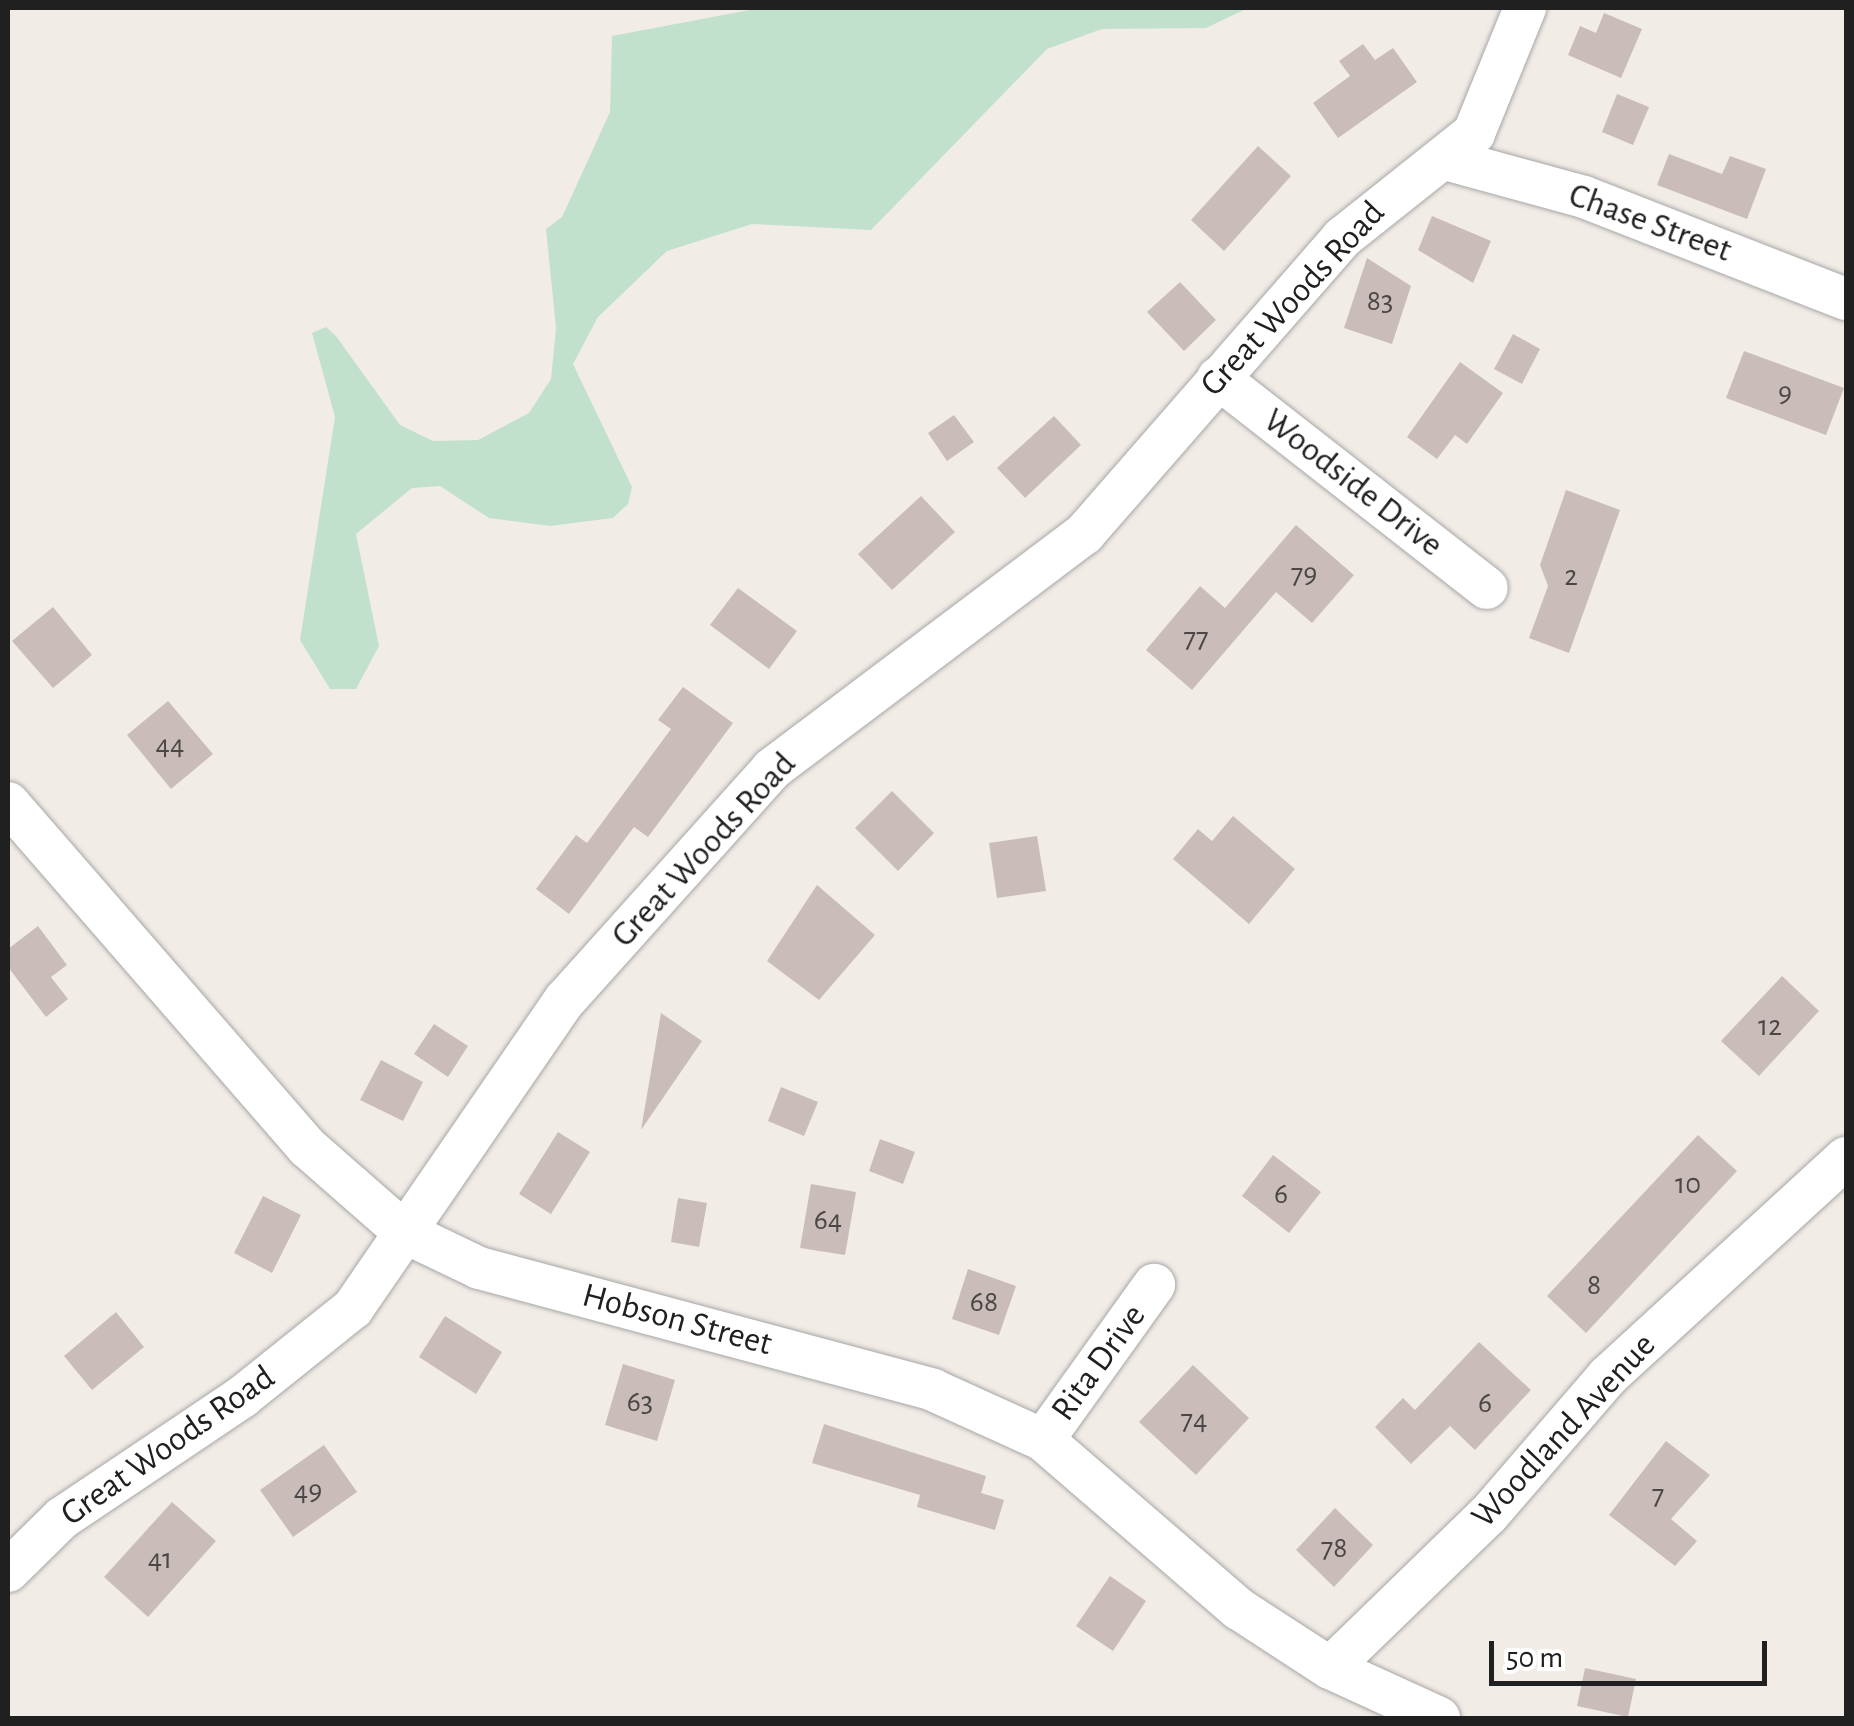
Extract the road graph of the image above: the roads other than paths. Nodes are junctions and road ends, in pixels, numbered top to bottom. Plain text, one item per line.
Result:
1 (1525, 8) edge
2 (1448, 160) junction
3 (1846, 299) edge
4 (1218, 378) junction
5 (1488, 588) dead end
6 (8, 804) edge
7 (1846, 1158) edge
8 (404, 1232) junction
9 (1154, 1284) dead end
10 (1042, 1440) junction
11 (8, 1571) edge
12 (1330, 1668) junction
13 (1439, 1718) edge

1 - 2 street, Great Woods Road
2 - 3 street, Chase Street
2 - 4 street, Great Woods Road
4 - 5 street, Woodside Drive
4 - 8 street, Great Woods Road
6 - 8 street, Hobson Street
7 - 12 street, Woodland Avenue
8 - 10 street, Hobson Street
8 - 11 street, Great Woods Road
9 - 10 street, Rita Drive
10 - 12 street, Hobson Street
12 - 13 street, Hobson Street

